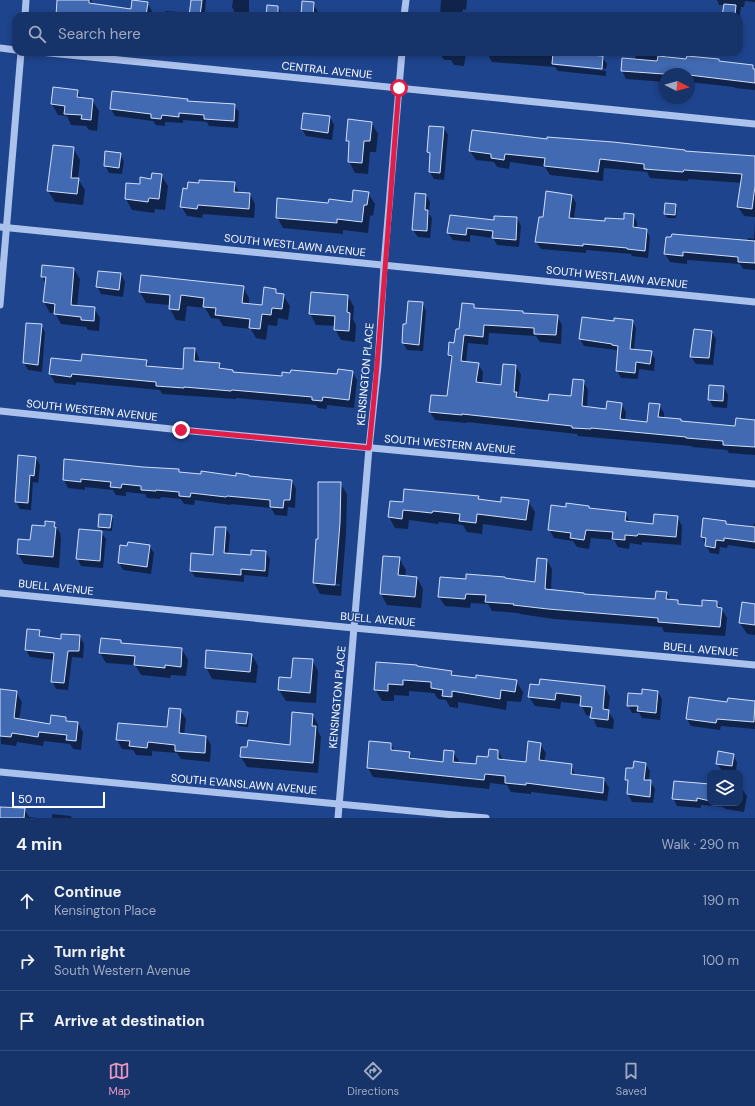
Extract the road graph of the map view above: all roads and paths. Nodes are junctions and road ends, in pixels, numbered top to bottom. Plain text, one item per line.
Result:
1 (26, 0) edge
2 (406, 0) edge
3 (24, 12) edge
4 (404, 12) edge
5 (0, 48) edge
6 (12, 50) edge
7 (21, 56) edge
8 (80, 56) edge
9 (402, 56) edge
10 (399, 88) junction
11 (755, 124) edge
12 (3, 228) edge
13 (384, 265) junction
14 (755, 302) edge
15 (0, 305) edge
16 (0, 411) edge
17 (369, 448) junction
18 (755, 484) edge
19 (0, 593) edge
20 (354, 628) junction
21 (755, 666) edge
22 (0, 772) edge
23 (340, 804) junction
24 (338, 818) edge
25 (486, 818) edge

1 - 3 street
2 - 4 street
5 - 6 street
7 - 12 street
8 - 10 street, CENTRAL AVENUE
9 - 10 street, KENSINGTON PLACE
10 - 11 street, CENTRAL AVENUE
10 - 13 street, KENSINGTON PLACE
12 - 13 street, SOUTH WESTLAWN AVENUE
12 - 15 street
13 - 14 street, SOUTH WESTLAWN AVENUE
13 - 17 street, KENSINGTON PLACE
16 - 17 street, SOUTH WESTERN AVENUE
17 - 18 street, SOUTH WESTERN AVENUE
17 - 20 street, KENSINGTON PLACE
19 - 20 street, BUELL AVENUE
20 - 21 street, BUELL AVENUE
20 - 23 street, KENSINGTON PLACE
22 - 23 street, SOUTH EVANSLAWN AVENUE
23 - 24 street, KENSINGTON PLACE
23 - 25 street, SOUTH EVANSLAWN AVENUE

